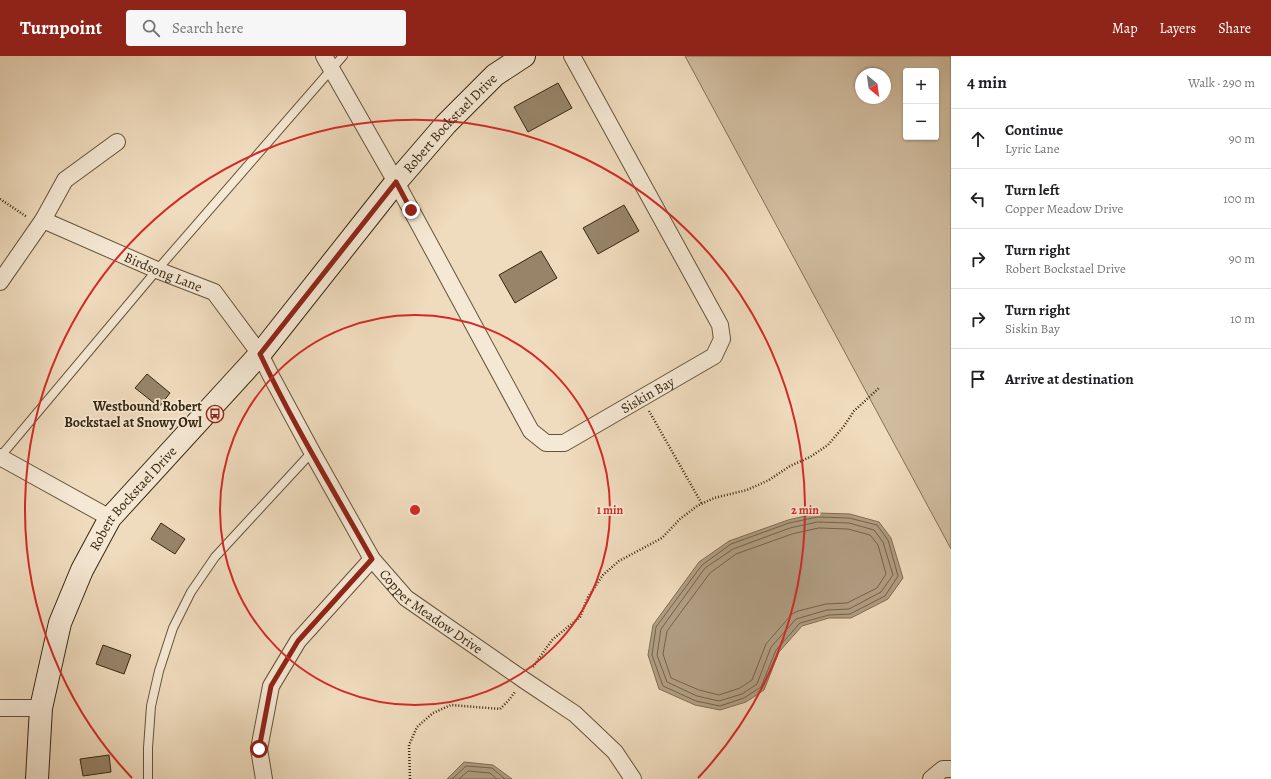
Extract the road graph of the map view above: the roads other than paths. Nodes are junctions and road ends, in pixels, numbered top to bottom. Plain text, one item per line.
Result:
1 (343, 56) edge
2 (524, 56) edge
3 (572, 56) edge
4 (328, 63) edge
5 (117, 142) dead end
6 (396, 182) junction
7 (41, 222) junction
8 (157, 270) junction
9 (0, 282) edge
10 (260, 354) junction
11 (312, 452) junction
12 (0, 457) edge
13 (110, 518) junction
14 (372, 559) junction
15 (0, 708) edge
16 (40, 708) junction
17 (951, 769) edge
18 (37, 779) edge
19 (148, 779) edge
20 (264, 779) edge
21 (633, 779) edge
22 (931, 779) edge

1 - 4 lane
2 - 6 street, Robert Bockstael Drive
3 - 6 street, Siskin Bay
4 - 6 street, Siskin Bay
4 - 8 lane
5 - 7 street
6 - 10 street, Robert Bockstael Drive
7 - 8 street, Birdsong Lane
7 - 9 street
8 - 10 street, Birdsong Lane
8 - 12 lane
10 - 11 street, Copper Meadow Drive
10 - 13 street, Robert Bockstael Drive
11 - 14 street, Copper Meadow Drive
11 - 19 lane
12 - 13 street
13 - 16 street, Robert Bockstael Drive
14 - 20 street
14 - 21 street, Copper Meadow Drive
15 - 16 street
16 - 18 street, Robert Bockstael Drive
17 - 22 street

